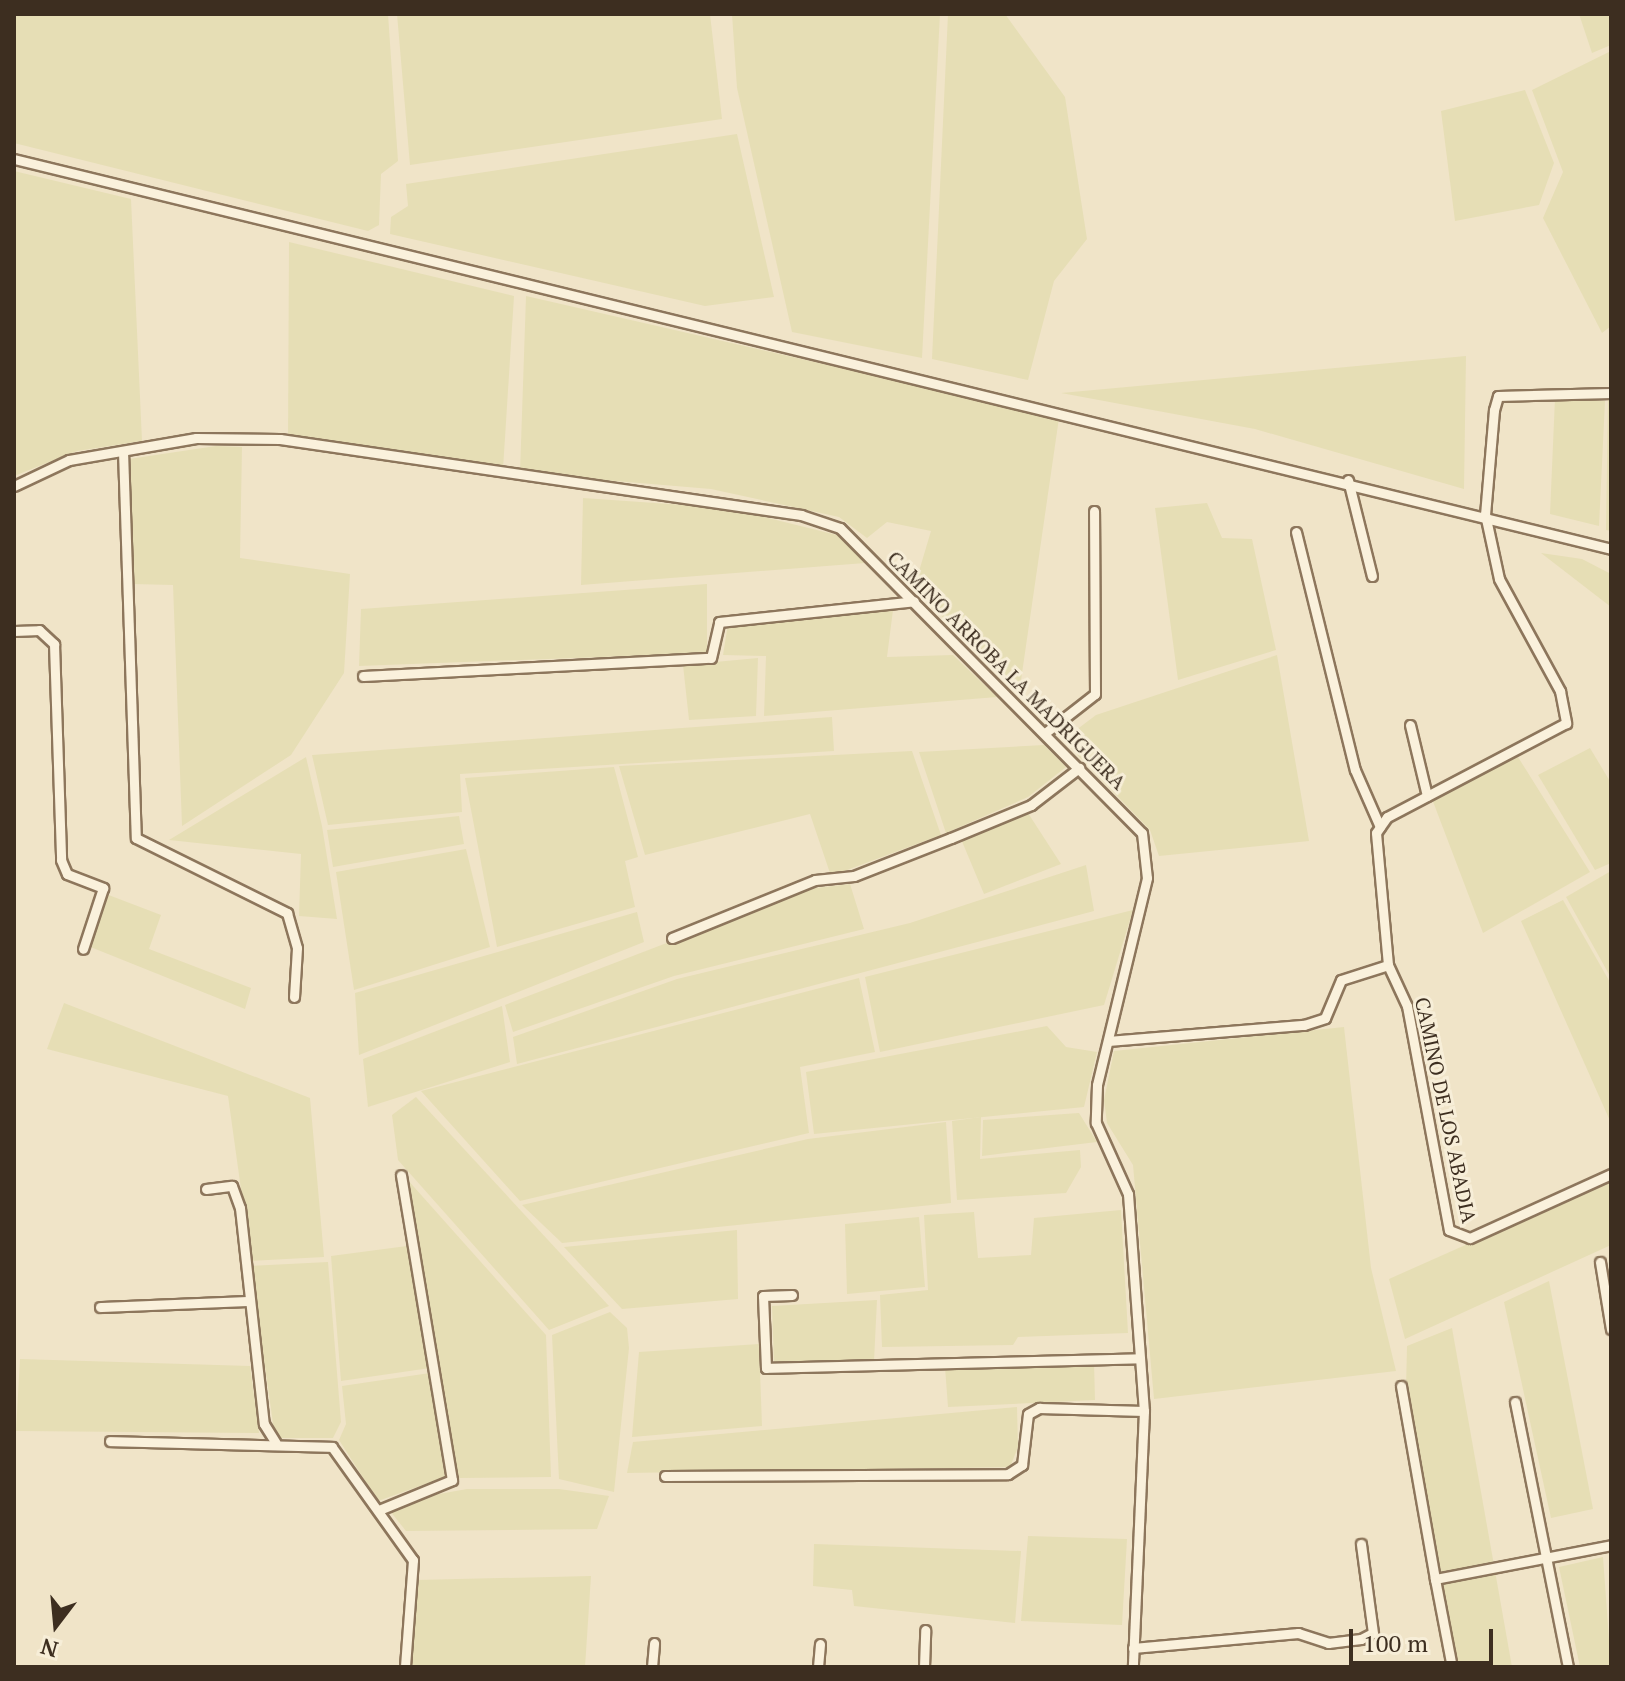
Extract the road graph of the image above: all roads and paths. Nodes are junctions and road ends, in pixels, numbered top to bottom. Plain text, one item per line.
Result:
1 (14, 159) edge
2 (1611, 393) edge
3 (123, 451) junction
4 (1348, 480) junction
5 (14, 486) edge
6 (1094, 511) dead end
7 (1485, 514) junction
8 (1296, 532) dead end
9 (1611, 549) edge
10 (1372, 576) dead end
11 (914, 601) junction
12 (14, 631) edge
13 (363, 676) dead end
14 (1410, 725) dead end
15 (1045, 733) junction
16 (1079, 768) junction
17 (1427, 796) junction
18 (1380, 827) junction
19 (672, 938) dead end
20 (83, 949) dead end
21 (1388, 965) junction
22 (294, 997) dead end
23 (1108, 1041) junction
24 (1611, 1174) edge
25 (401, 1175) dead end
26 (206, 1189) dead end
27 (1600, 1262) dead end
28 (792, 1295) dead end
29 (249, 1301) junction
30 (100, 1307) dead end
31 (1611, 1329) edge
32 (1137, 1358) junction
33 (1401, 1386) dead end
34 (1515, 1402) dead end
35 (1144, 1411) junction
36 (110, 1441) dead end
37 (278, 1444) junction
38 (665, 1476) dead end
39 (379, 1510) junction
40 (1361, 1544) dead end
41 (1611, 1545) edge
42 (1547, 1556) junction
43 (1435, 1579) junction
44 (925, 1630) dead end
45 (654, 1643) dead end
46 (820, 1644) dead end
47 (1133, 1648) junction
48 (405, 1667) edge
49 (652, 1667) edge
50 (818, 1667) edge
51 (924, 1667) edge
52 (1133, 1667) edge
53 (1452, 1667) edge
54 (1568, 1667) edge

1 - 4 street
2 - 7 street
3 - 5 street, CAMINO ARROBA LA MADRIGUERA
3 - 11 street, CAMINO ARROBA LA MADRIGUERA
3 - 22 street
4 - 7 street
4 - 10 street
6 - 15 street
7 - 9 street
7 - 17 street
8 - 18 street, CAMINO DE LOS ABADIA
11 - 13 street
11 - 15 street, CAMINO ARROBA LA MADRIGUERA
12 - 20 street
14 - 17 street
15 - 16 street, CAMINO ARROBA LA MADRIGUERA
16 - 19 street
16 - 23 street, CAMINO ARROBA LA MADRIGUERA
17 - 18 street
18 - 21 street, CAMINO DE LOS ABADIA
21 - 23 street
21 - 24 street, CAMINO DE LOS ABADIA
23 - 32 street, CAMINO ARROBA LA MADRIGUERA
25 - 39 street
26 - 29 street
27 - 31 street
28 - 32 street
29 - 30 street
29 - 37 street
32 - 35 street, CAMINO ARROBA LA MADRIGUERA
33 - 43 street
34 - 42 street
35 - 38 street
35 - 47 street, CAMINO ARROBA LA MADRIGUERA
36 - 37 street
37 - 39 street
39 - 48 street
40 - 47 street
41 - 42 street
42 - 43 street
42 - 54 street
43 - 53 street
44 - 51 street
45 - 49 street
46 - 50 street
47 - 52 street, CAMINO ARROBA LA MADRIGUERA

